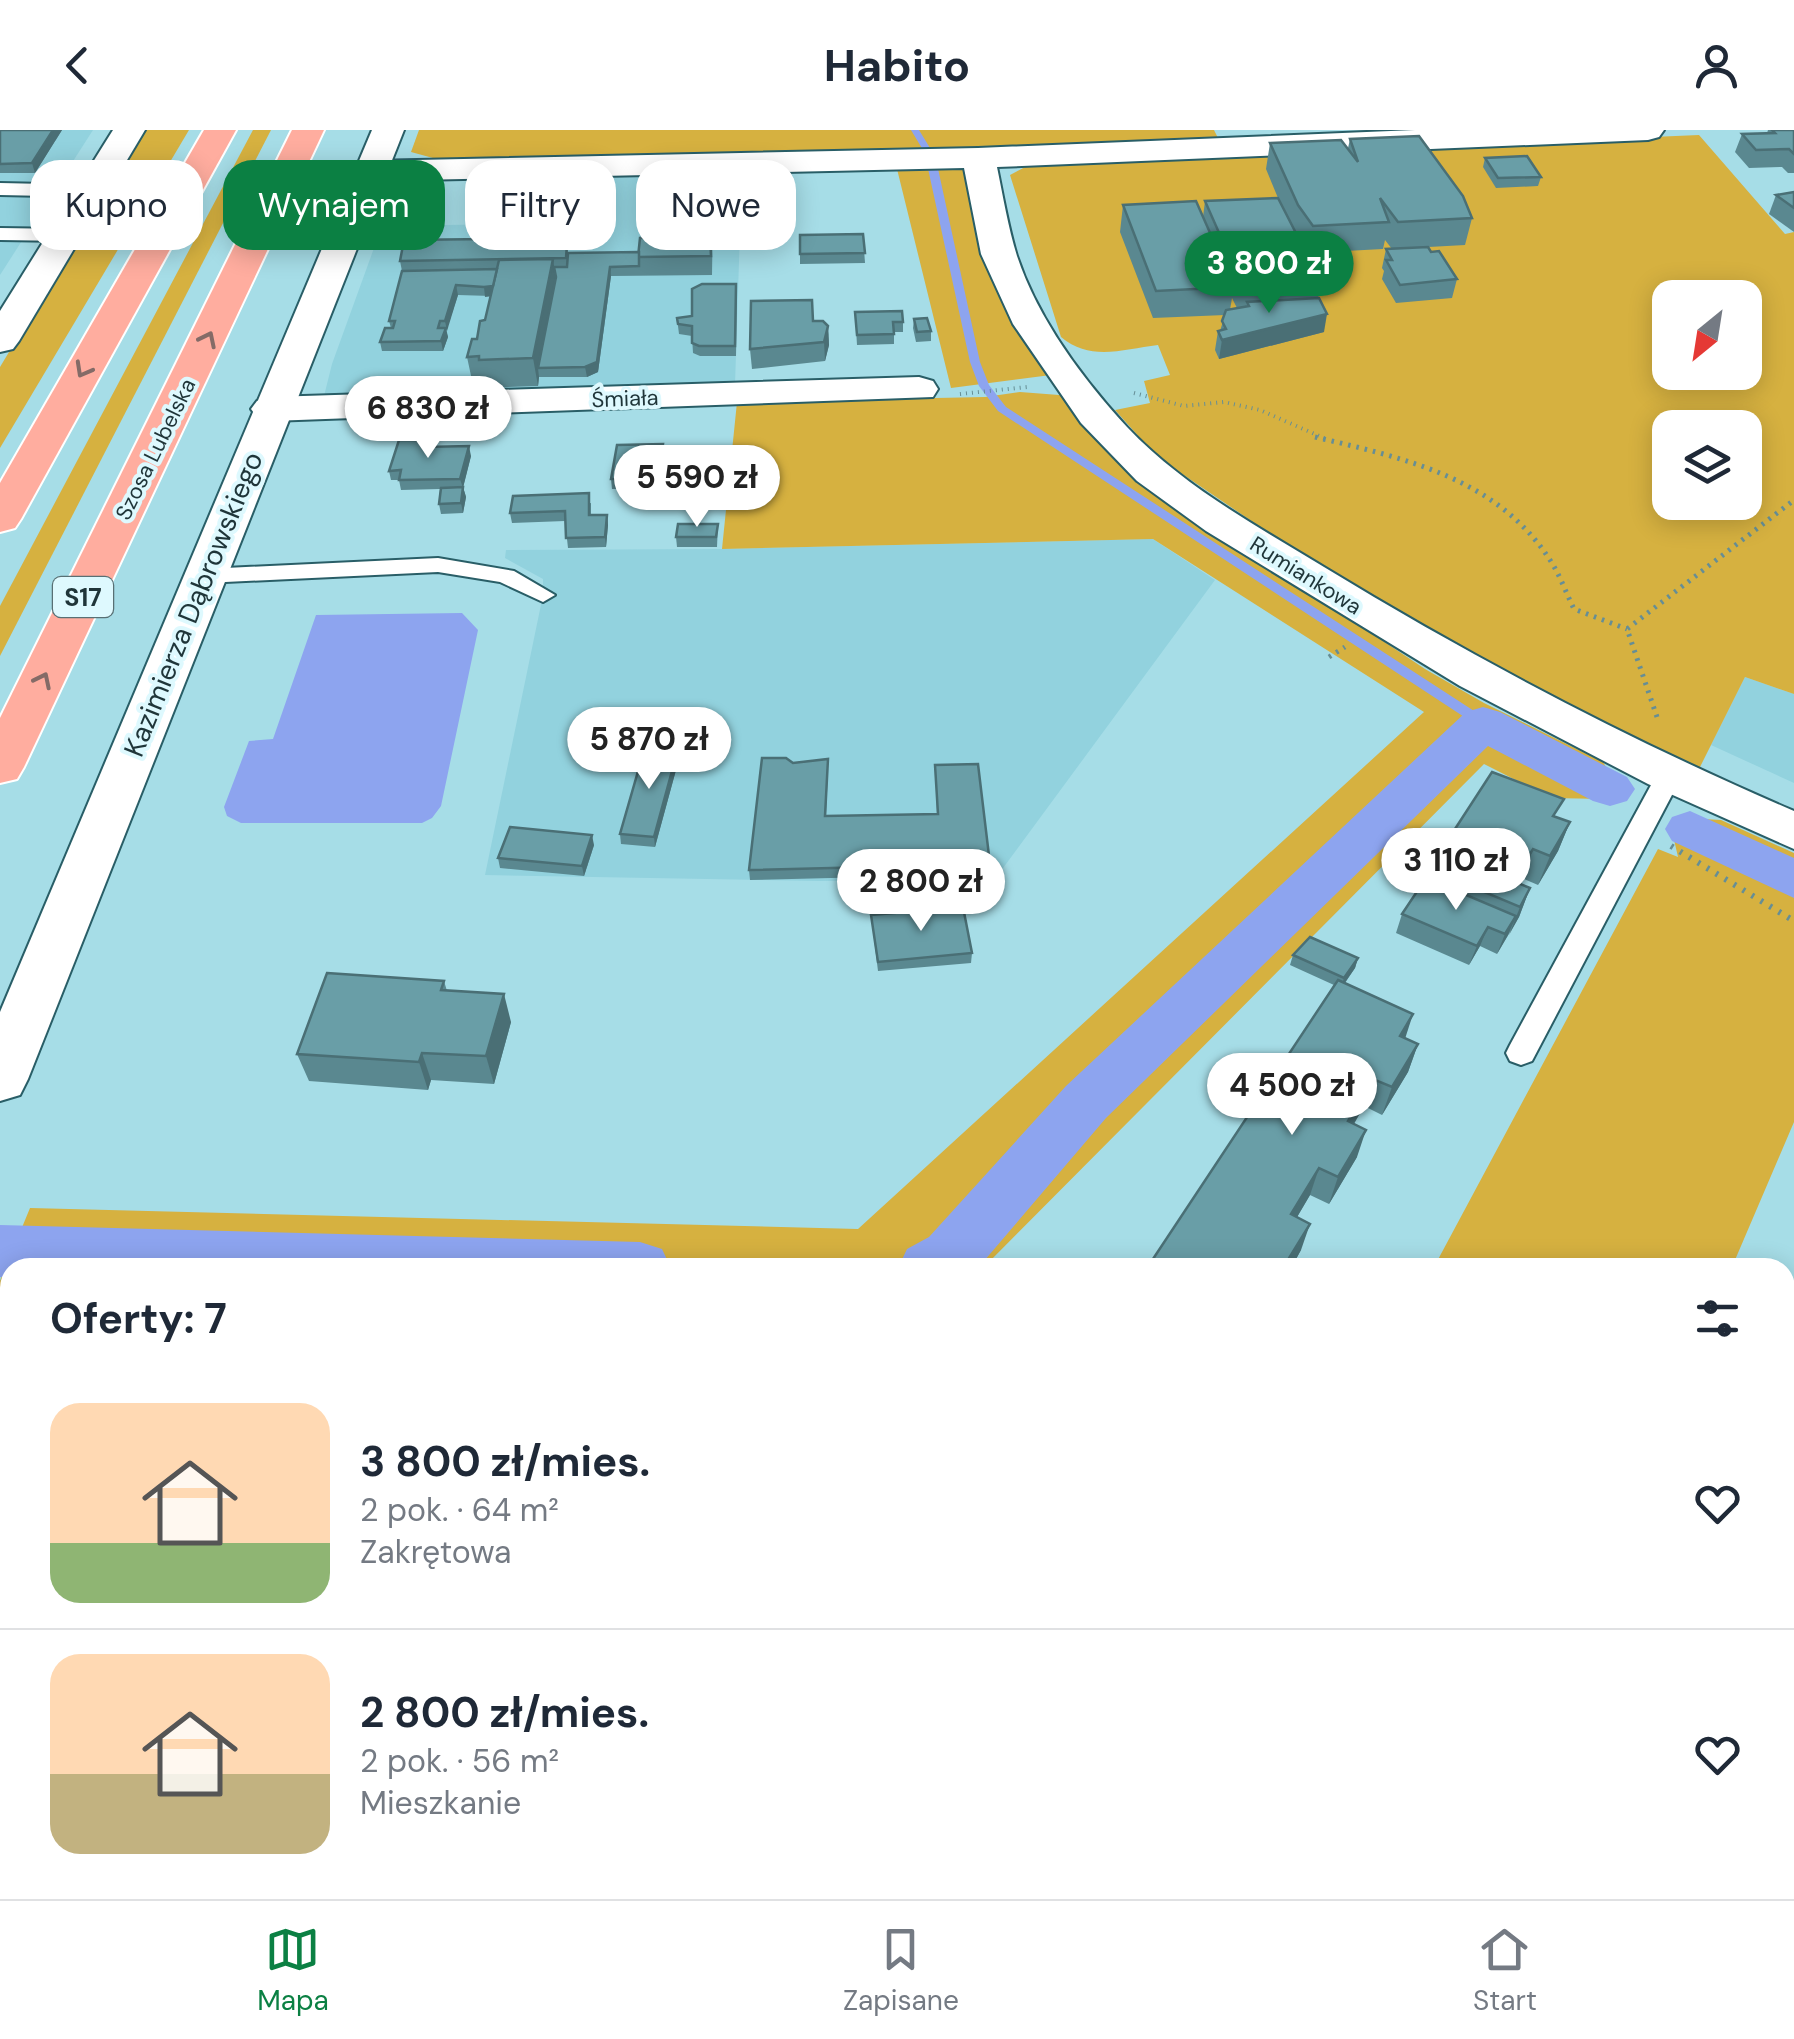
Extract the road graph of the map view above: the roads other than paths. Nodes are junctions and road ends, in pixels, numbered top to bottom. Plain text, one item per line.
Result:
1 (128, 130) edge
2 (220, 130) edge
3 (308, 130) edge
4 (388, 130) edge
5 (1648, 130) edge
6 (961, 158) junction
7 (111, 160) edge
8 (375, 160) edge
9 (445, 169) edge
10 (0, 189) edge
11 (30, 190) edge
12 (0, 234) edge
13 (30, 234) edge
14 (57, 250) edge
15 (337, 250) edge
16 (0, 341) edge
17 (919, 389) dead end
18 (272, 409) junction
19 (0, 519) edge
20 (206, 576) junction
21 (543, 595) dead end
22 (0, 768) edge
23 (1674, 776) junction
24 (1794, 831) edge
25 (1522, 1053) dead end
26 (0, 1079) edge

1 - 7 street
2 -> 19 highway
22 -> 3 highway, Szosa Lubelska / S17
4 - 8 street, Kazimierza Dąbrowskiego
5 - 6 street
6 - 9 street
6 - 23 street, Rumiankowa
10 - 11 lane
12 - 13 lane
14 - 16 street
15 - 18 street, Kazimierza Dąbrowskiego
17 - 18 street, Śmiała
18 - 20 street, Kazimierza Dąbrowskiego
20 - 21 lane
20 - 26 street, Kazimierza Dąbrowskiego
23 - 24 street, Rumiankowa
23 - 25 lane

